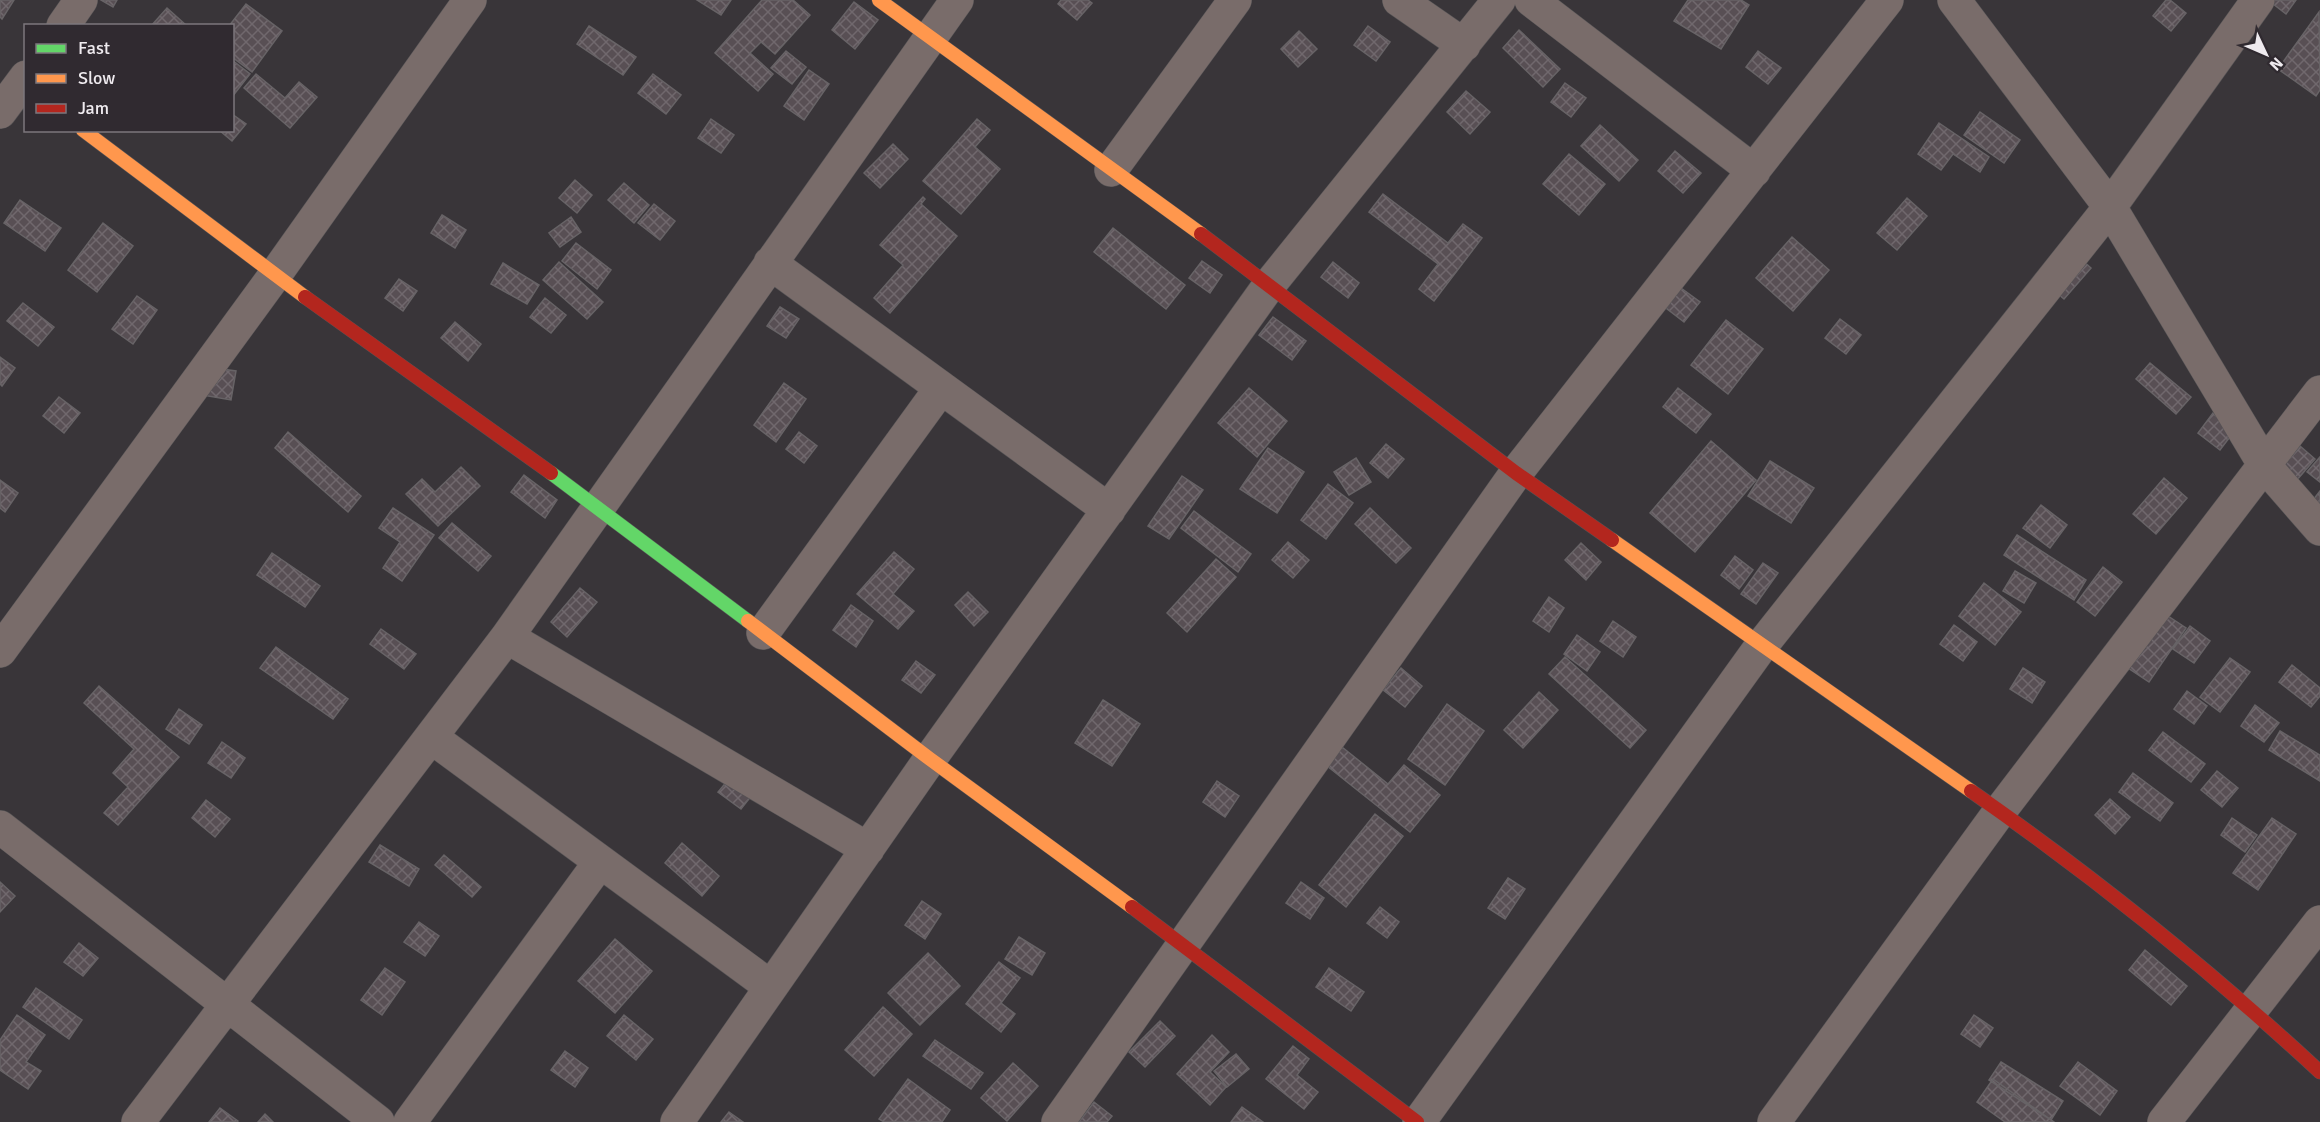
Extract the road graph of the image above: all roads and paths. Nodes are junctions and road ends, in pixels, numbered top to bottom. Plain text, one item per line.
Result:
1 (81, 0) edge
2 (470, 0) edge
3 (879, 0) edge
4 (957, 0) edge
5 (1235, 0) edge
6 (1399, 0) edge
7 (1499, 0) edge
8 (1531, 0) edge
9 (1887, 0) edge
10 (1954, 0) edge
11 (2258, 0) edge
12 (64, 24) edge
13 (930, 39) junction
14 (1464, 45) junction
15 (18, 79) edge
16 (0, 112) edge
17 (86, 132) edge
18 (1111, 170) junction
19 (1754, 171) junction
20 (2110, 207) junction
21 (770, 263) junction
22 (275, 275) junction
23 (1270, 284) junction
24 (941, 388) junction
25 (2320, 392) edge
26 (2265, 466) junction
27 (1516, 473) junction
28 (597, 506) junction
29 (1108, 510) junction
30 (2320, 529) edge
31 (763, 633) junction
32 (507, 637) junction
33 (1762, 645) junction
34 (0, 651) edge
35 (431, 737) junction
36 (930, 759) junction
37 (2000, 812) junction
38 (0, 827) edge
39 (868, 849) junction
40 (600, 862) junction
41 (2320, 922) edge
42 (1185, 945) junction
43 (771, 987) junction
44 (227, 1006) junction
45 (2253, 1009) junction
46 (2320, 1072) edge
47 (138, 1122) edge
48 (378, 1122) edge
49 (410, 1122) edge
50 (677, 1122) edge
51 (1058, 1122) edge
52 (1418, 1122) edge
53 (1774, 1122) edge
54 (2164, 1122) edge

1 - 12 street
2 - 22 street
3 - 13 street
4 - 13 street
5 - 18 street
6 - 14 street
7 - 14 street
8 - 19 street
9 - 19 street
10 - 20 street
11 - 20 street
13 - 18 street
13 - 21 street
14 - 23 street
15 - 16 street
17 - 22 street
18 - 23 street
19 - 27 street
20 - 26 street
20 - 33 street
21 - 24 street
21 - 28 street
22 - 28 street
22 - 34 street
23 - 27 street
23 - 29 street
24 - 29 street
24 - 31 street
25 - 26 street
26 - 30 street
26 - 37 street
27 - 33 street
27 - 42 street
28 - 31 street
28 - 32 street
29 - 36 street
31 - 36 street
32 - 35 street
32 - 39 street
33 - 37 street
33 - 52 street
35 - 40 street
35 - 44 street
36 - 39 street
36 - 42 street
37 - 45 street
37 - 53 street
38 - 44 street
39 - 43 street
40 - 43 street
40 - 49 street
41 - 45 street
42 - 51 street
42 - 52 street
43 - 50 street
44 - 47 street
44 - 48 street
45 - 46 street
45 - 54 street

